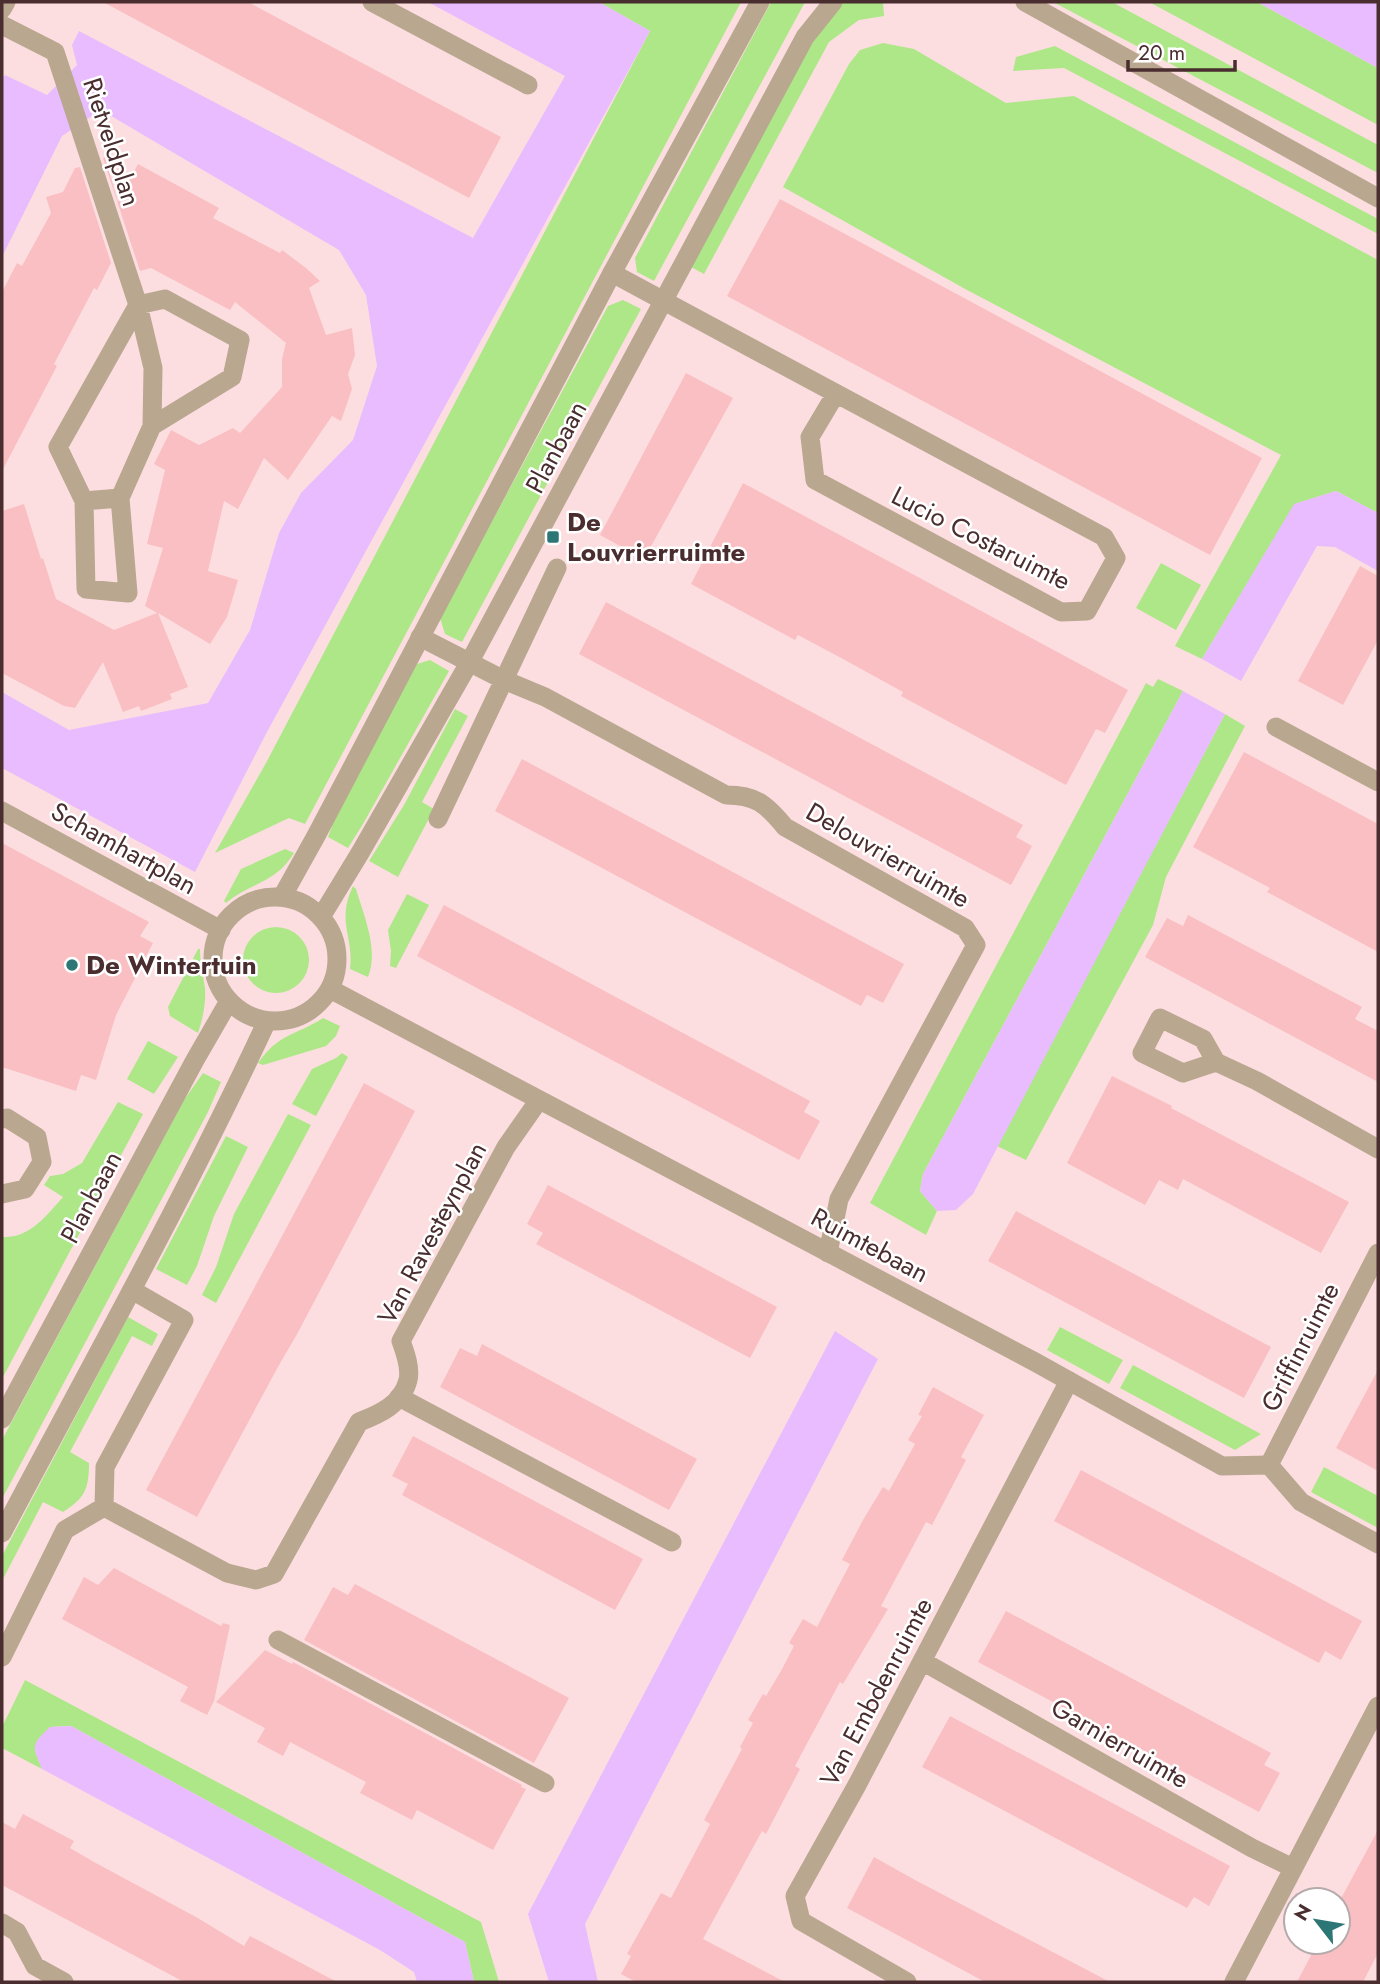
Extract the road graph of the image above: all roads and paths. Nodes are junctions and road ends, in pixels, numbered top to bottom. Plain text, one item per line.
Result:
1 (6, 2) edge
2 (372, 2) edge
3 (760, 2) edge
4 (833, 2) edge
5 (1025, 2) edge
6 (2, 9) edge
7 (2, 25) edge
8 (528, 85) dead end
9 (1378, 198) edge
10 (612, 272) junction
11 (664, 300) junction
12 (138, 305) junction
13 (835, 395) junction
14 (152, 426) junction
15 (120, 498) junction
16 (85, 501) junction
17 (557, 568) dead end
18 (420, 637) junction
19 (469, 663) junction
20 (504, 680) junction
21 (1276, 727) dead end
22 (1378, 782) edge
23 (2, 811) edge
24 (438, 819) dead end
25 (282, 897) junction
26 (321, 916) junction
27 (221, 930) junction
28 (330, 989) junction
29 (229, 1001) junction
30 (267, 1021) junction
31 (1216, 1062) dead end
32 (539, 1100) junction
33 (2, 1119) edge
34 (1378, 1149) edge
35 (2, 1194) edge
36 (828, 1253) junction
37 (1378, 1254) edge
38 (132, 1290) junction
39 (1069, 1381) junction
40 (399, 1397) junction
41 (2, 1419) edge
42 (1269, 1465) junction
43 (104, 1507) junction
44 (2, 1532) edge
45 (672, 1542) dead end
46 (1378, 1544) edge
47 (278, 1640) dead end
48 (2, 1657) edge
49 (922, 1661) junction
50 (1378, 1706) edge
51 (545, 1783) dead end
52 (1293, 1868) junction
53 (2, 1923) edge
54 (31, 1974) edge
55 (64, 1982) edge
56 (907, 1982) edge
57 (1234, 1982) edge

1 - 6 street
2 - 8 street
3 - 10 street, Planbaan
4 - 11 street, Planbaan
5 - 9 street
7 - 12 street, Rietveldplan
10 - 11 street, Lucio Costaruimte
10 - 18 street, Planbaan
11 - 13 street, Lucio Costaruimte
11 - 19 street, Planbaan
12 - 14 street, Rietveldplan
12 - 14 street
12 - 16 street, Rietveldplan
13 - 13 street, Lucio Costaruimte
14 - 15 street, Rietveldplan
15 - 16 street
15 - 16 street, Rietveldplan
17 - 20 street
18 - 19 street, Delouvrierruimte
18 - 25 street, Planbaan
19 - 20 street, Delouvrierruimte
19 - 26 street, Planbaan
20 - 24 street
20 - 36 street, Delouvrierruimte
21 - 22 street
23 - 27 street, Schamhartplan
25 - 26 street
25 - 27 street
26 - 28 street
27 - 29 street
28 - 30 street
28 - 32 street, Ruimtebaan
29 - 30 street
29 - 41 street, Planbaan
30 - 38 street
31 - 34 street
32 - 36 street, Ruimtebaan
32 - 40 street, Van Ravesteynplan
33 - 35 street
36 - 39 street, Ruimtebaan
37 - 42 street, Griffinruimte
38 - 43 street
38 - 44 street
39 - 42 street, Ruimtebaan
39 - 49 street, Van Embdenruimte
40 - 43 street
40 - 45 street
42 - 46 street
43 - 48 street
47 - 51 street
49 - 52 street, Garnierruimte
49 - 56 street, Van Embdenruimte
50 - 52 street
52 - 57 street
53 - 54 street
54 - 55 street

